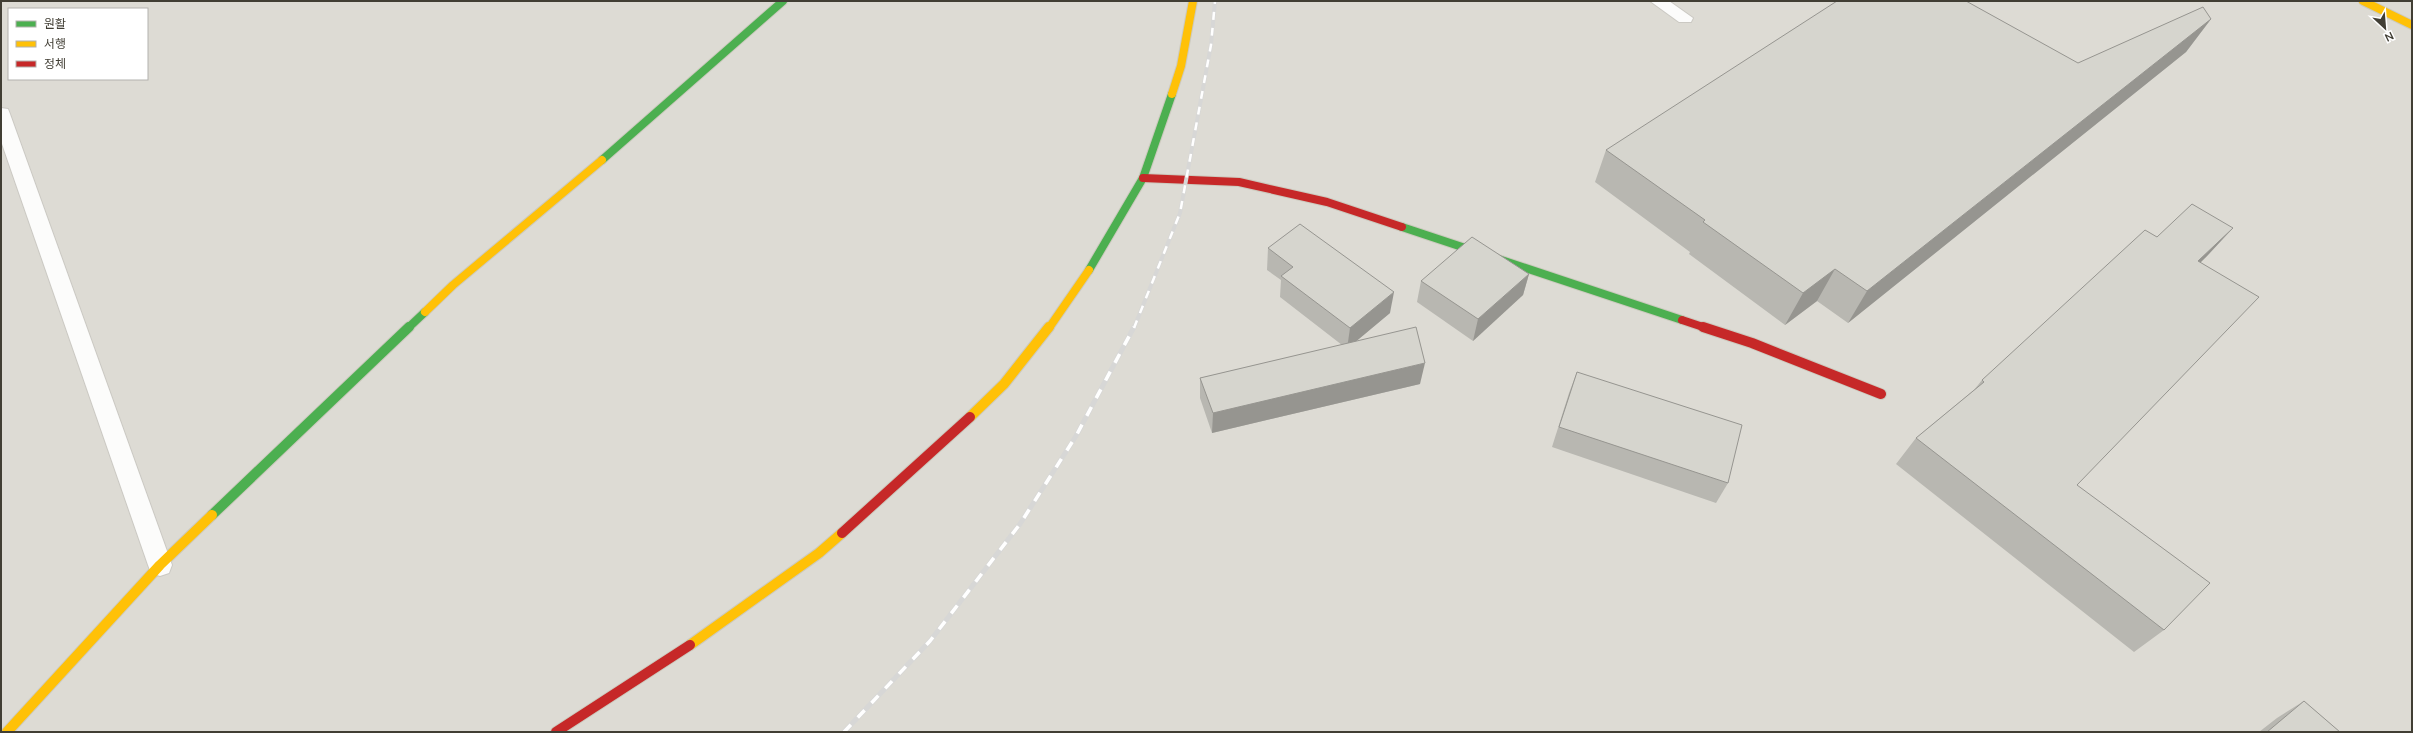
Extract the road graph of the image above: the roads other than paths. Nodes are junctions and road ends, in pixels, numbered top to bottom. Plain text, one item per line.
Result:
1 (783, 1) edge
2 (1193, 1) edge
3 (1658, 1) edge
4 (2363, 1) edge
5 (1685, 18) dead end
6 (2412, 25) edge
7 (1, 114) edge
8 (1143, 178) junction
9 (1881, 394) dead end
10 (160, 565) junction
11 (7, 732) edge
12 (556, 732) edge

1 - 10 street
2 - 8 street
3 - 5 lane
4 - 6 street
7 - 10 street
8 - 9 street
8 - 12 street
10 - 11 street

